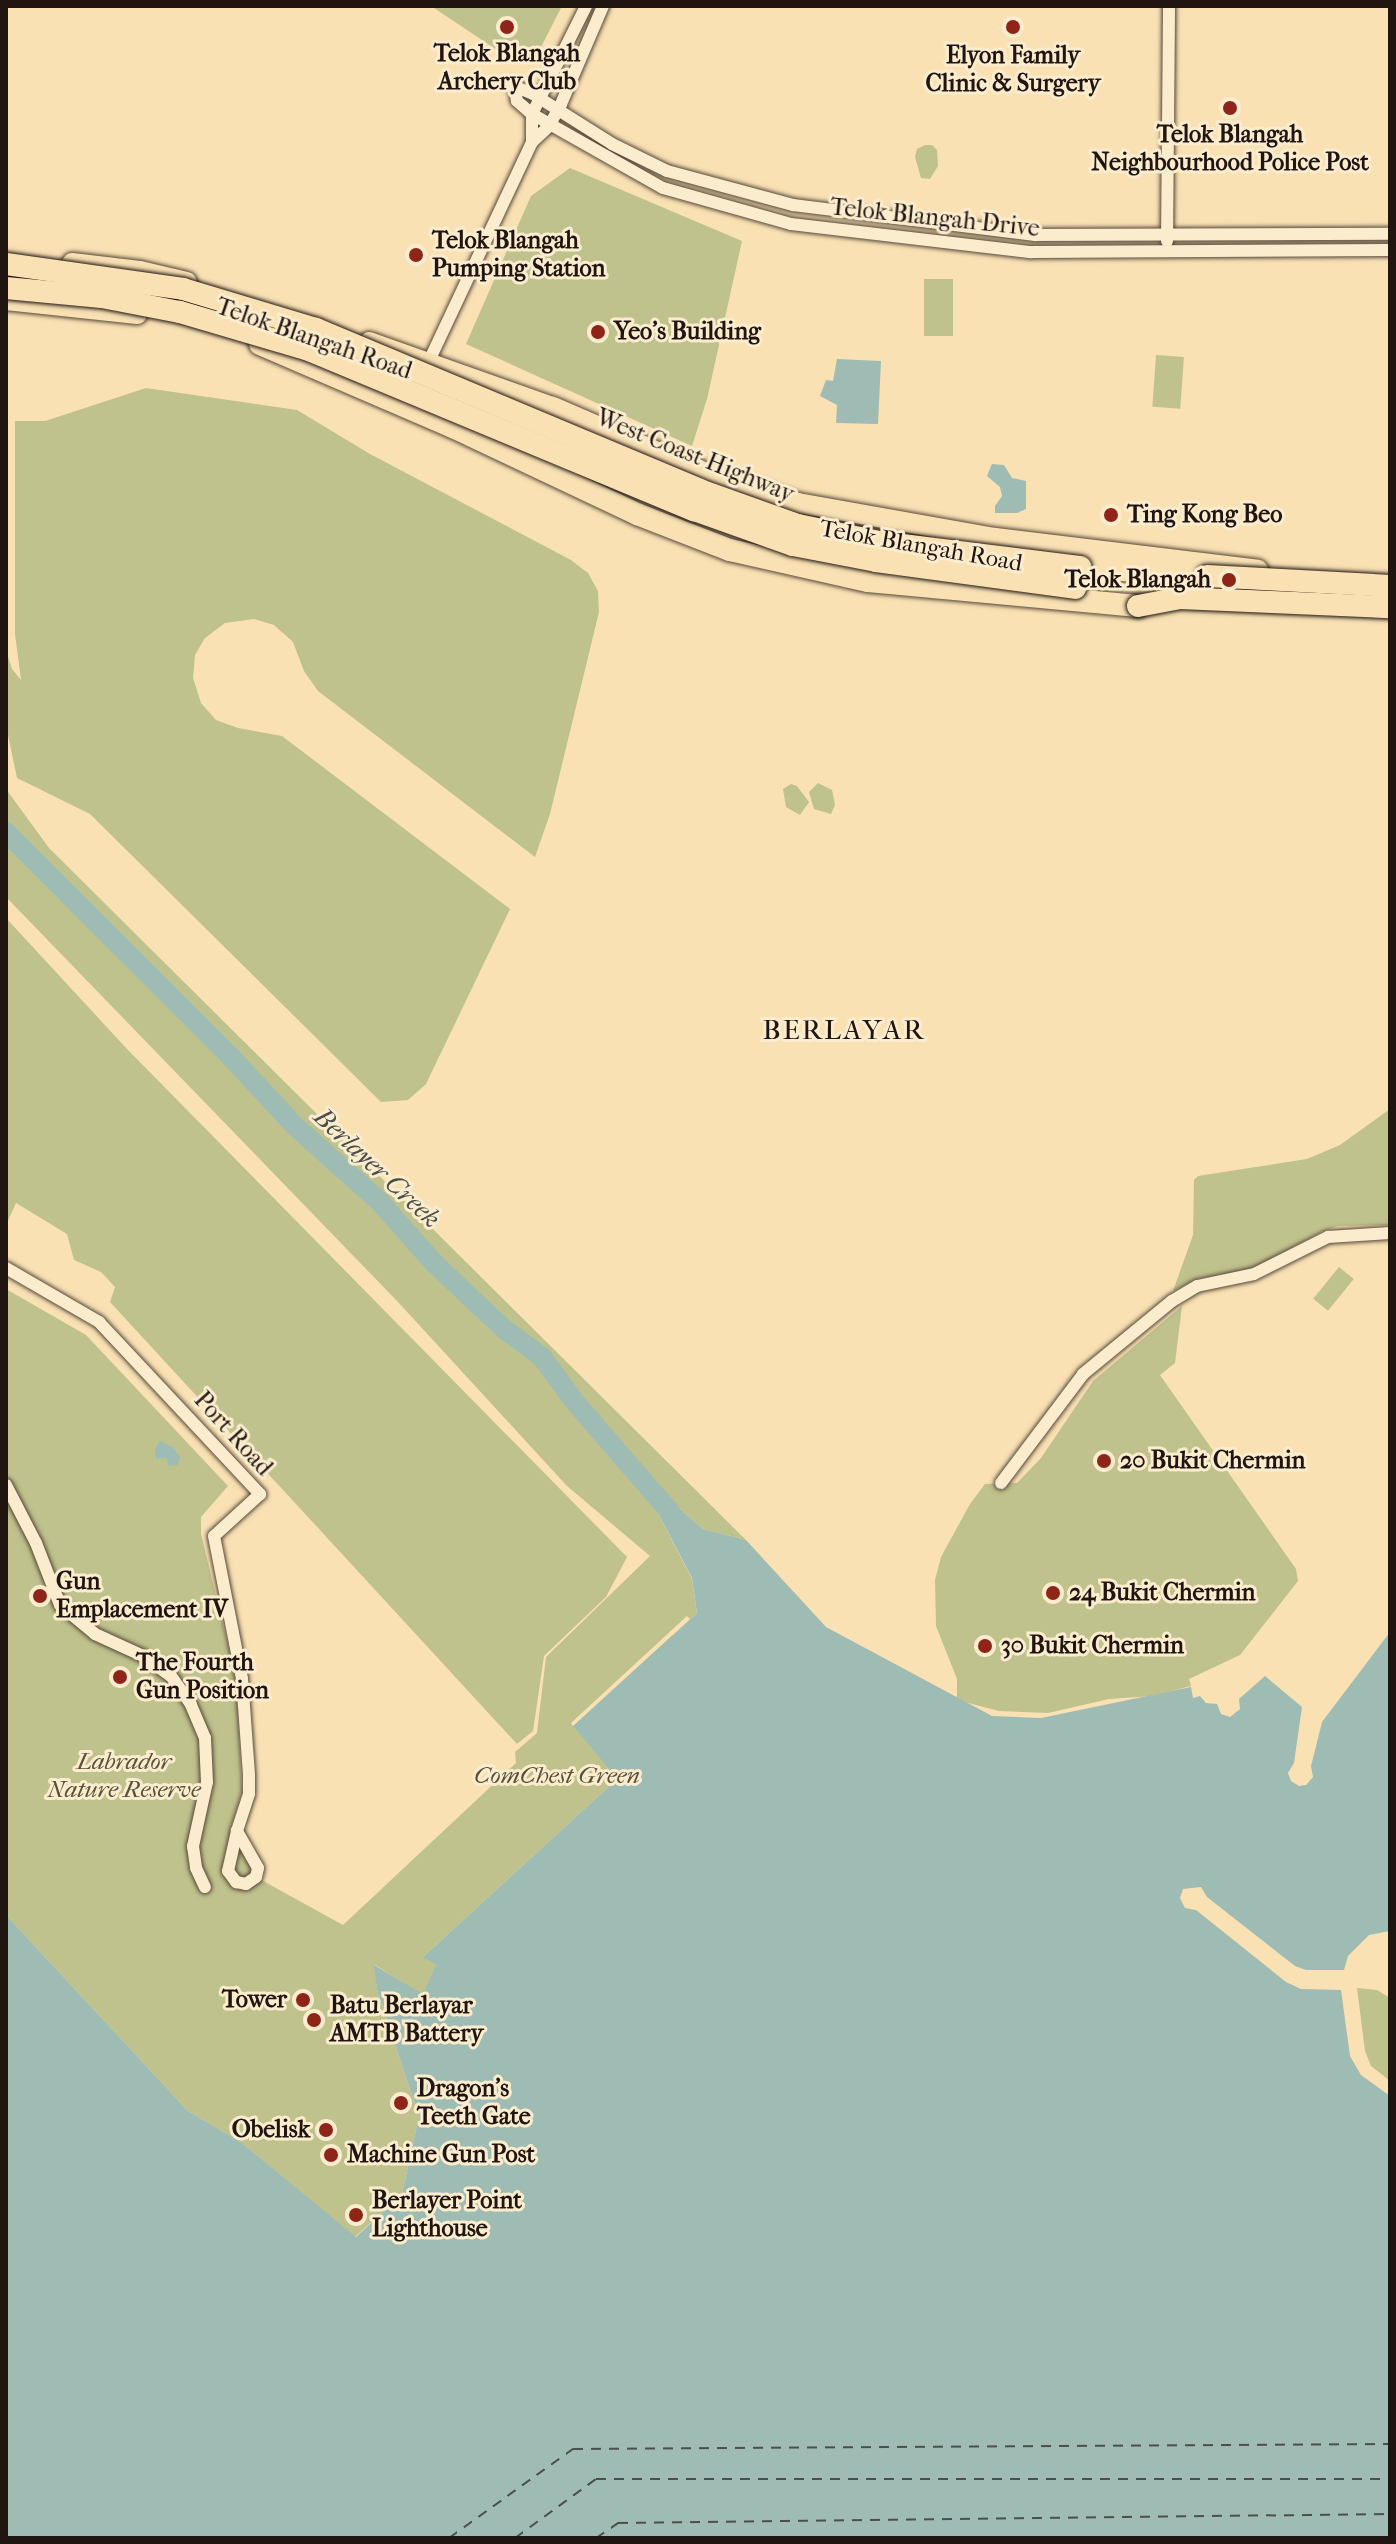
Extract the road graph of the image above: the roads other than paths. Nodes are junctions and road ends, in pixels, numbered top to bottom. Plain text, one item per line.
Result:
1 (586, 6) edge
2 (603, 6) edge
3 (1169, 6) edge
4 (540, 98) junction
5 (558, 109) junction
6 (532, 114) junction
7 (549, 126) junction
8 (532, 142) junction
9 (1390, 234) edge
10 (1167, 236) junction
11 (1390, 250) edge
12 (1168, 253) junction
13 (6, 256) edge
14 (6, 264) edge
15 (140, 271) junction
16 (6, 288) edge
17 (6, 300) edge
18 (122, 311) junction
19 (260, 344) junction
20 (429, 361) junction
21 (639, 445) junction
22 (627, 487) junction
23 (1298, 574) junction
24 (1390, 575) edge
25 (1390, 586) edge
26 (1180, 598) junction
27 (1390, 607) edge
28 (1305, 612) junction
29 (1390, 617) edge
30 (1390, 1233) edge
31 (6, 1268) edge
32 (1001, 1483) dead end
33 (6, 1485) edge
34 (237, 1831) junction
35 (250, 1856) junction
36 (230, 1862) junction
37 (205, 1887) dead end

1 - 4 street
2 - 5 street
3 - 10 street
4 - 5 street, Telok Blangah Drive
4 - 6 street
4 - 6 street, Telok Blangah Drive
5 - 7 street
5 - 10 street, Telok Blangah Drive
6 - 7 street, Telok Blangah Drive
6 - 8 street
7 - 8 street
7 - 12 street, Telok Blangah Drive
8 - 20 street
9 - 10 street, Telok Blangah Drive
10 - 12 street
11 - 12 street, Telok Blangah Drive
13 - 15 main road, Telok Blangah Road
14 - 25 highway, West Coast Highway, bridge
15 - 18 main road
15 - 20 main road, Telok Blangah Road
16 - 26 highway, West Coast Highway, bridge
17 - 18 main road, Telok Blangah Road
18 - 19 main road, Telok Blangah Road
19 - 22 main road, Telok Blangah Road
19 - 26 highway, bridge
20 - 21 main road, Telok Blangah Road
21 - 22 main road
21 - 23 main road, Telok Blangah Road
22 - 28 main road, Telok Blangah Road
23 - 24 main road, Telok Blangah Road
23 - 28 main road
26 - 27 highway, West Coast Highway, bridge
28 - 29 main road, Telok Blangah Road
30 - 32 street
31 - 34 street, Port Road
33 - 37 street
34 - 35 street
34 - 36 street, Port Road
35 - 36 street
35 - 36 street

